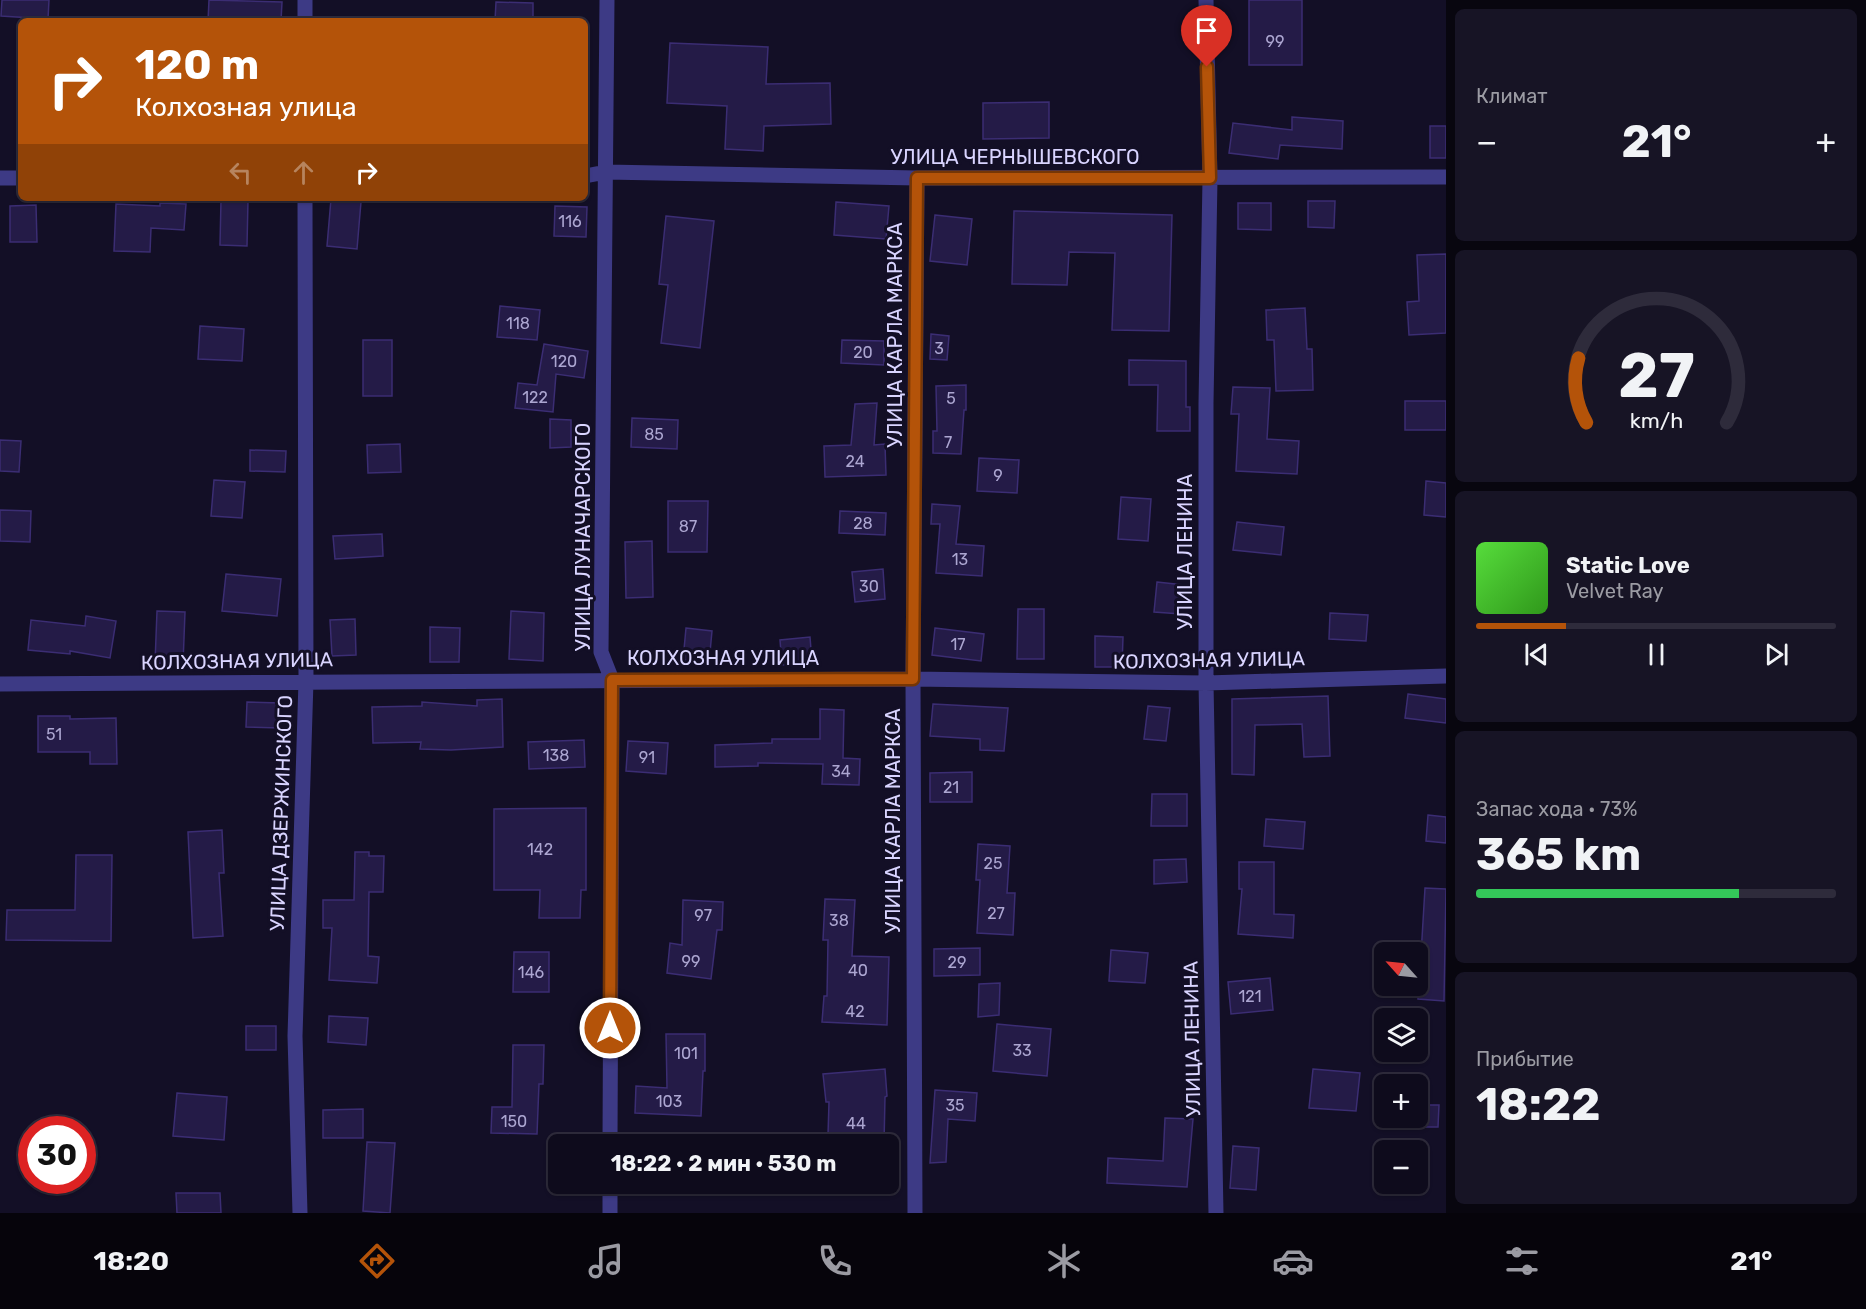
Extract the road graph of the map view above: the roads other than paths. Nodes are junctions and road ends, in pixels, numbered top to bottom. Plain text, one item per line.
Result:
1 (304, 0) edge
2 (607, 0) edge
3 (1206, 0) edge
4 (305, 18) edge
5 (606, 172) junction
6 (588, 175) edge
7 (1446, 177) edge
8 (0, 178) edge
9 (18, 178) edge
10 (917, 178) junction
11 (1210, 178) junction
12 (305, 201) edge
13 (1446, 676) edge
14 (913, 679) junction
15 (612, 680) junction
16 (306, 681) junction
17 (1206, 683) junction
18 (0, 684) edge
19 (610, 1134) edge
20 (610, 1194) edge
21 (300, 1213) edge
22 (610, 1213) edge
23 (915, 1213) edge
24 (1216, 1213) edge

1 - 4 street
2 - 5 street, УЛИЦА ЛУНАЧАРСКОГО
3 - 11 street, УЛИЦА ЛЕНИНА
5 - 6 street, УЛИЦА ЧЕРНЫШЕВСКОГО
5 - 10 street, УЛИЦА ЧЕРНЫШЕВСКОГО
5 - 15 street, УЛИЦА ЛУНАЧАРСКОГО
7 - 11 street, УЛИЦА ЧЕРНЫШЕВСКОГО
8 - 9 street
10 - 11 street, УЛИЦА ЧЕРНЫШЕВСКОГО
10 - 14 street, УЛИЦА КАРЛА МАРКСА
11 - 17 street, УЛИЦА ЛЕНИНА
12 - 16 street, УЛИЦА ДЗЕРЖИНСКОГО
13 - 17 street, КОЛХОЗНАЯ УЛИЦА
14 - 15 street, КОЛХОЗНАЯ УЛИЦА
14 - 17 street, КОЛХОЗНАЯ УЛИЦА
14 - 23 street, УЛИЦА КАРЛА МАРКСА
15 - 16 street, КОЛХОЗНАЯ УЛИЦА
15 - 19 street, УЛИЦА ЛУНАЧАРСКОГО
16 - 18 street, КОЛХОЗНАЯ УЛИЦА
16 - 21 street, УЛИЦА ДЗЕРЖИНСКОГО
17 - 24 street, УЛИЦА ЛЕНИНА
20 - 22 street

